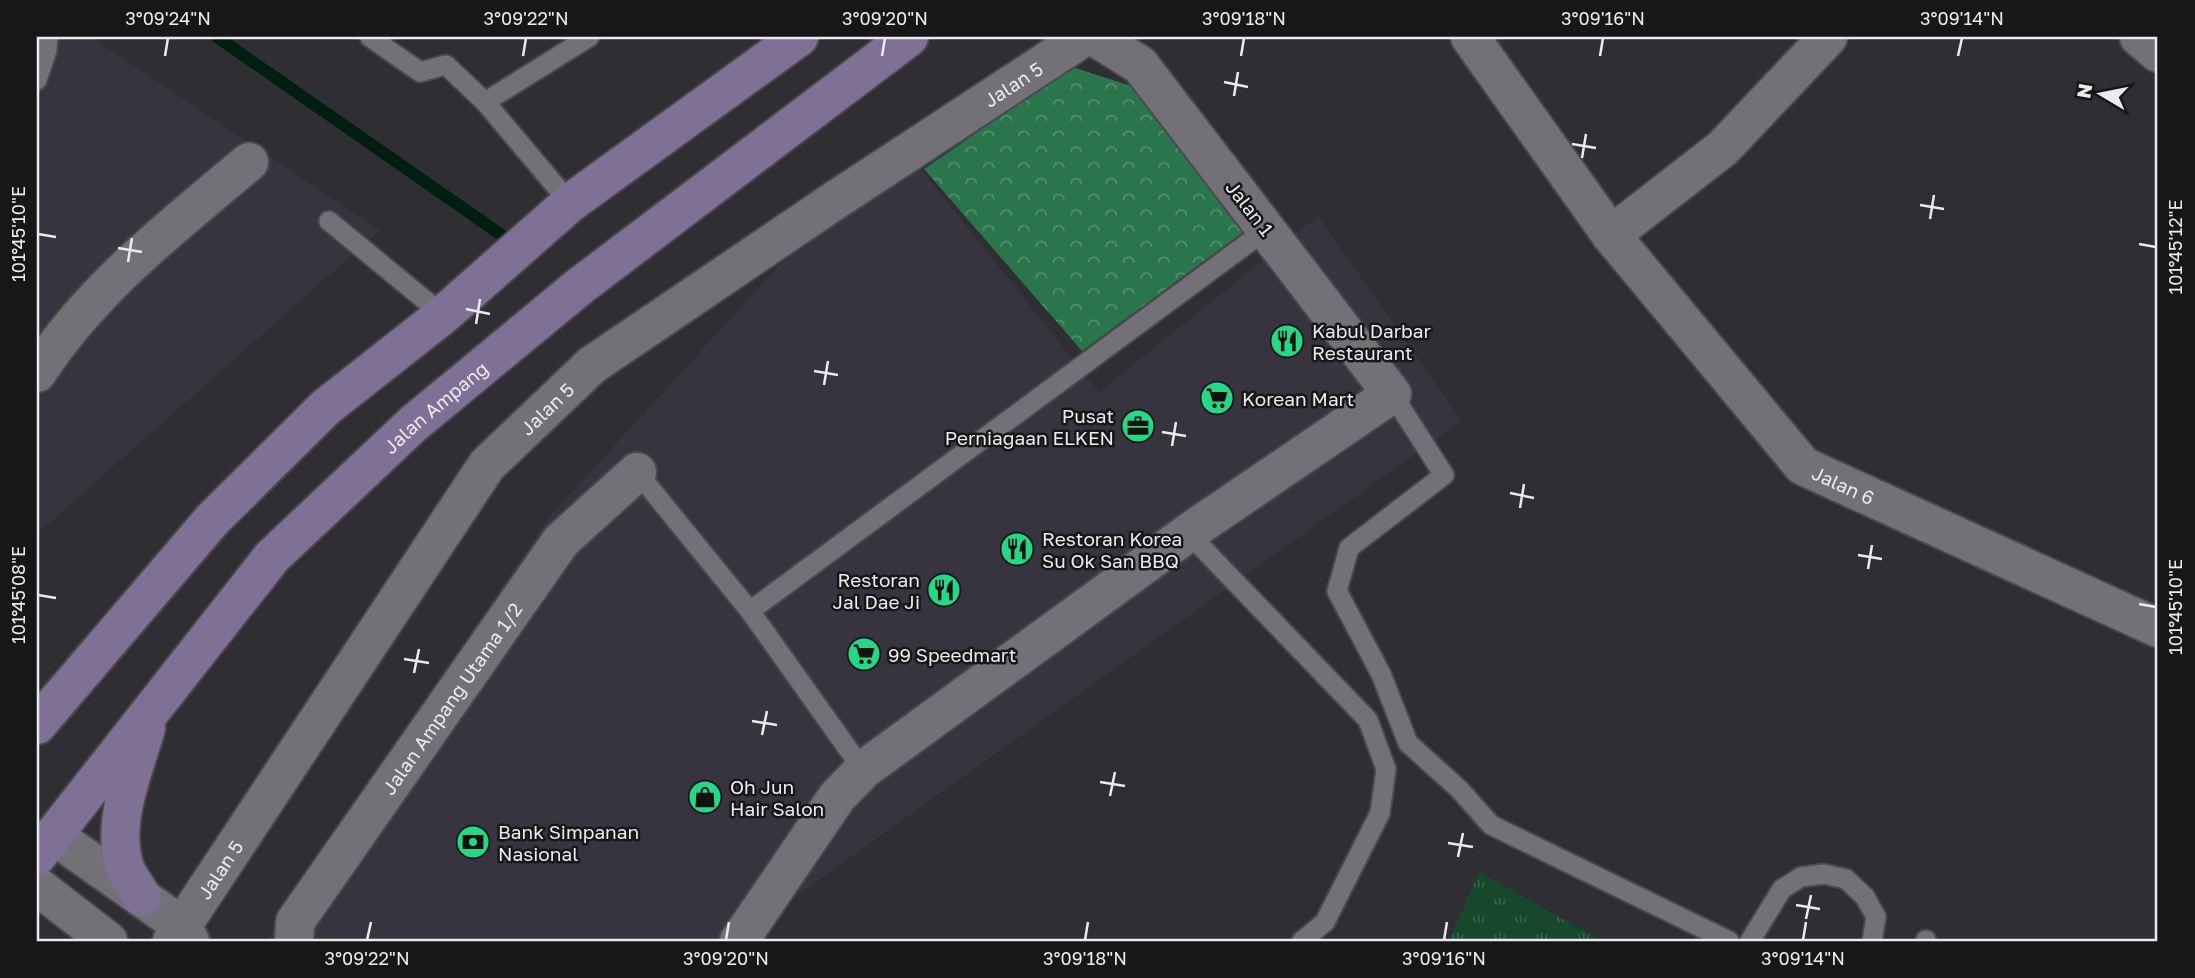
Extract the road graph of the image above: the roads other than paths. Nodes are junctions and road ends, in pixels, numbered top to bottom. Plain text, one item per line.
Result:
1 (48, 37) edge
2 (370, 37) edge
3 (589, 37) edge
4 (799, 37) edge
5 (909, 37) edge
6 (1084, 37) edge
7 (1095, 37) edge
8 (1470, 37) edge
9 (1828, 37) edge
10 (2139, 37) edge
11 (2158, 52) edge
12 (37, 80) edge
13 (485, 102) junction
14 (249, 162) dead end
15 (570, 203) junction
16 (329, 221) dead end
17 (1267, 229) junction
18 (1611, 234) junction
19 (443, 316) junction
20 (41, 356) edge
21 (1392, 394) junction
22 (636, 472) joint
23 (1188, 533) junction
24 (750, 611) junction
25 (2158, 628) edge
26 (151, 709) junction
27 (38, 721) edge
28 (863, 770) junction
29 (45, 846) edge
30 (37, 886) edge
31 (142, 897) junction
32 (181, 936) edge
33 (108, 941) edge
34 (294, 941) edge
35 (739, 941) edge
36 (1302, 941) edge
37 (1729, 941) edge
38 (1750, 941) edge
39 (1872, 941) edge

1 - 12 lane
2 - 13 lane
3 - 13 lane
4 - 15 main road
5 - 26 main road, Jalan Ampang
6 - 32 street, Jalan 5
7 - 17 street, Jalan 1
8 - 18 street, Jalan 6
9 - 18 street
10 - 11 street
13 - 15 lane
14 - 20 street
15 - 19 main road
16 - 19 lane
17 - 21 street, Jalan 1
17 - 24 lane
18 - 25 street, Jalan 6
19 - 27 main road
21 - 23 street
21 - 37 lane
22 - 24 lane
22 - 34 street, Jalan Ampang Utama 1/2
23 - 28 street
23 - 36 lane
24 - 28 lane
26 - 29 main road, Jalan Ampang
26 - 31 main road
28 - 35 street
29 - 31 street
30 - 33 street
31 - 32 street
38 - 39 lane

